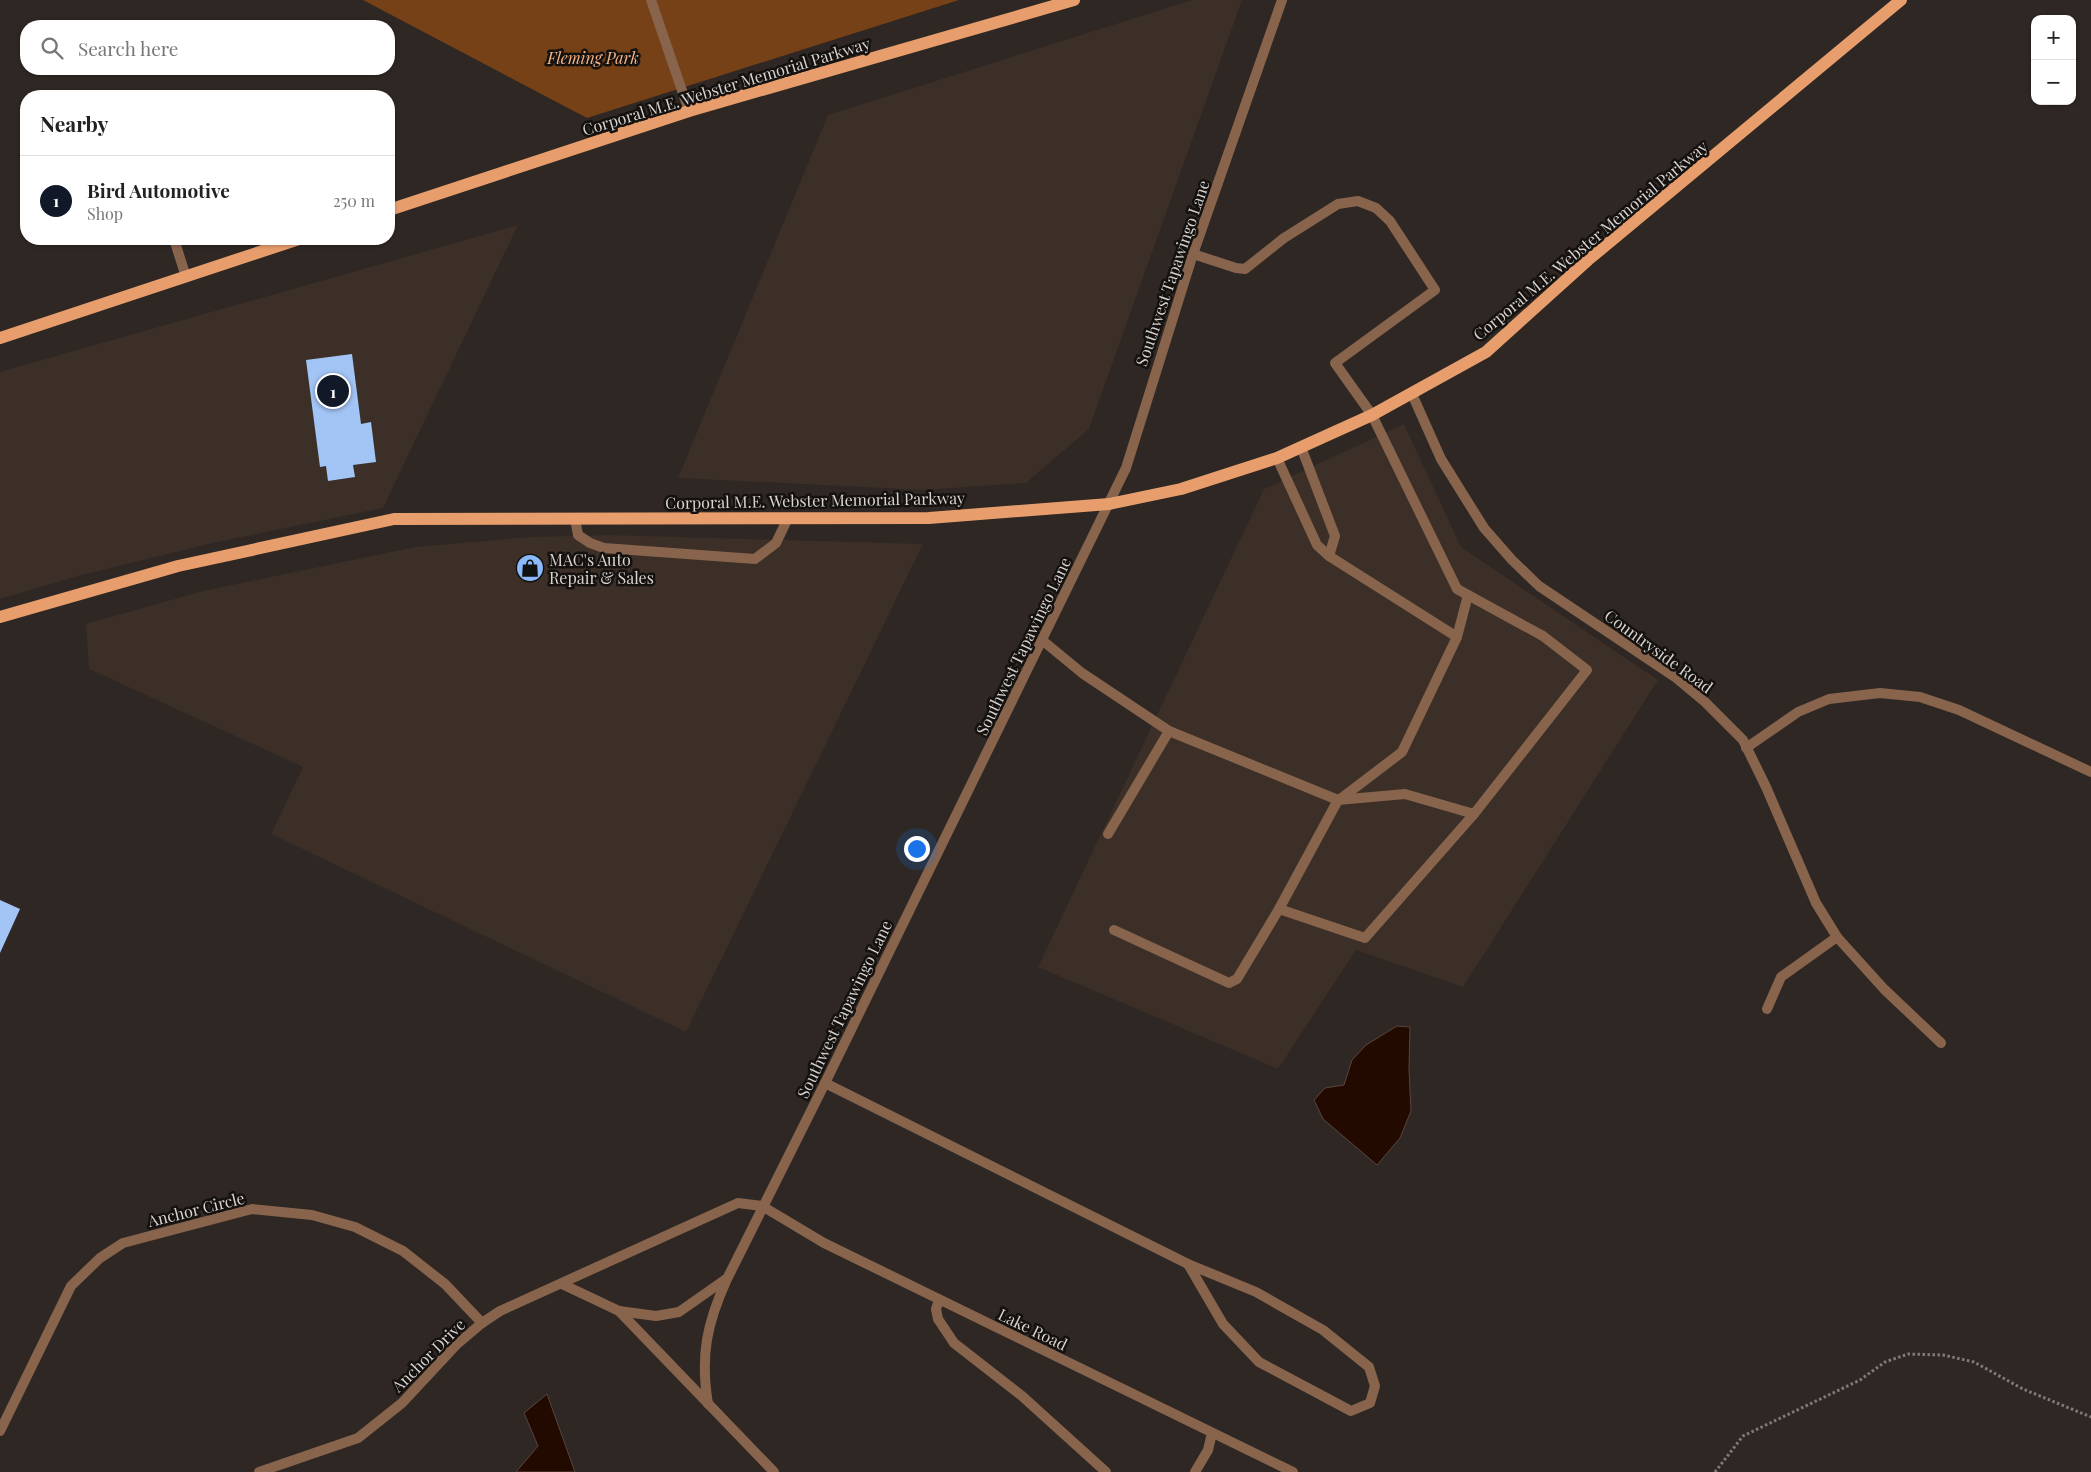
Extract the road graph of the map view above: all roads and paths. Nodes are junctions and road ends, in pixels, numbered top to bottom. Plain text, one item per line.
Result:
1 (652, 0) edge
2 (1074, 0) edge
3 (1282, 0) edge
4 (1901, 0) edge
5 (690, 112) junction
6 (395, 208) edge
7 (176, 245) edge
8 (281, 245) edge
9 (1193, 254) junction
10 (186, 277) junction
11 (0, 338) edge
12 (1412, 394) junction
13 (1372, 415) junction
14 (1301, 447) junction
15 (1277, 458) junction
16 (1109, 504) junction
17 (788, 518) junction
18 (575, 519) junction
19 (1329, 556) junction
20 (1468, 595) junction
21 (0, 617) edge
22 (1457, 637) junction
23 (1042, 640) junction
24 (1169, 731) junction
25 (1746, 748) junction
26 (2089, 771) edge
27 (1338, 800) junction
28 (1474, 814) junction
29 (1108, 834) dead end
30 (1279, 909) junction
31 (1114, 930) dead end
32 (1837, 937) junction
33 (1767, 1009) dead end
34 (1941, 1043) dead end
35 (825, 1083) junction
36 (762, 1206) junction
37 (1188, 1264) junction
38 (726, 1279) junction
39 (562, 1284) junction
40 (939, 1300) junction
41 (619, 1311) junction
42 (482, 1323) junction
43 (708, 1404) junction
44 (2091, 1418) edge
45 (2, 1427) edge
46 (1212, 1433) junction
47 (259, 1472) edge
48 (774, 1472) edge
49 (1106, 1472) edge
50 (1195, 1472) edge
51 (1293, 1472) edge
52 (1715, 1472) edge

1 - 5 street
2 - 5 main road, Corporal M.E. Webster Memorial Parkway
3 - 9 street, Southwest Tapawingo Lane
4 - 12 main road, Corporal M.E. Webster Memorial Parkway
5 - 6 main road, Corporal M.E. Webster Memorial Parkway
7 - 10 street
8 - 10 main road
9 - 13 street
9 - 16 street, Southwest Tapawingo Lane
10 - 11 main road
12 - 13 main road, Corporal M.E. Webster Memorial Parkway
12 - 25 street, Countryside Road
13 - 14 main road, Corporal M.E. Webster Memorial Parkway
13 - 20 street
14 - 15 main road, Corporal M.E. Webster Memorial Parkway
14 - 19 street
15 - 16 main road, Corporal M.E. Webster Memorial Parkway
15 - 19 street
16 - 17 main road, Corporal M.E. Webster Memorial Parkway
16 - 23 street, Southwest Tapawingo Lane
17 - 18 main road, Corporal M.E. Webster Memorial Parkway
17 - 18 street
18 - 21 main road, Corporal M.E. Webster Memorial Parkway
19 - 22 street
20 - 22 street
20 - 28 street
22 - 27 street
23 - 24 street
23 - 35 street, Southwest Tapawingo Lane
24 - 27 street
24 - 29 street
25 - 26 street
25 - 32 street, Countryside Road
27 - 28 street
27 - 30 street
28 - 30 street
30 - 31 street
32 - 33 street
32 - 34 street, Countryside Road
35 - 36 street, Southwest Tapawingo Lane
35 - 37 street
36 - 38 street, Southwest Tapawingo Lane
36 - 39 street, Anchor Drive
36 - 40 street, Lake Road
37 - 37 street
38 - 41 street
38 - 43 street
39 - 41 street
39 - 42 street, Anchor Drive
40 - 46 street, Lake Road
40 - 49 street
41 - 43 street
42 - 45 street, Anchor Circle
42 - 47 street, Anchor Drive
43 - 48 street
44 - 52 path
46 - 50 street
46 - 51 street, Lake Road

